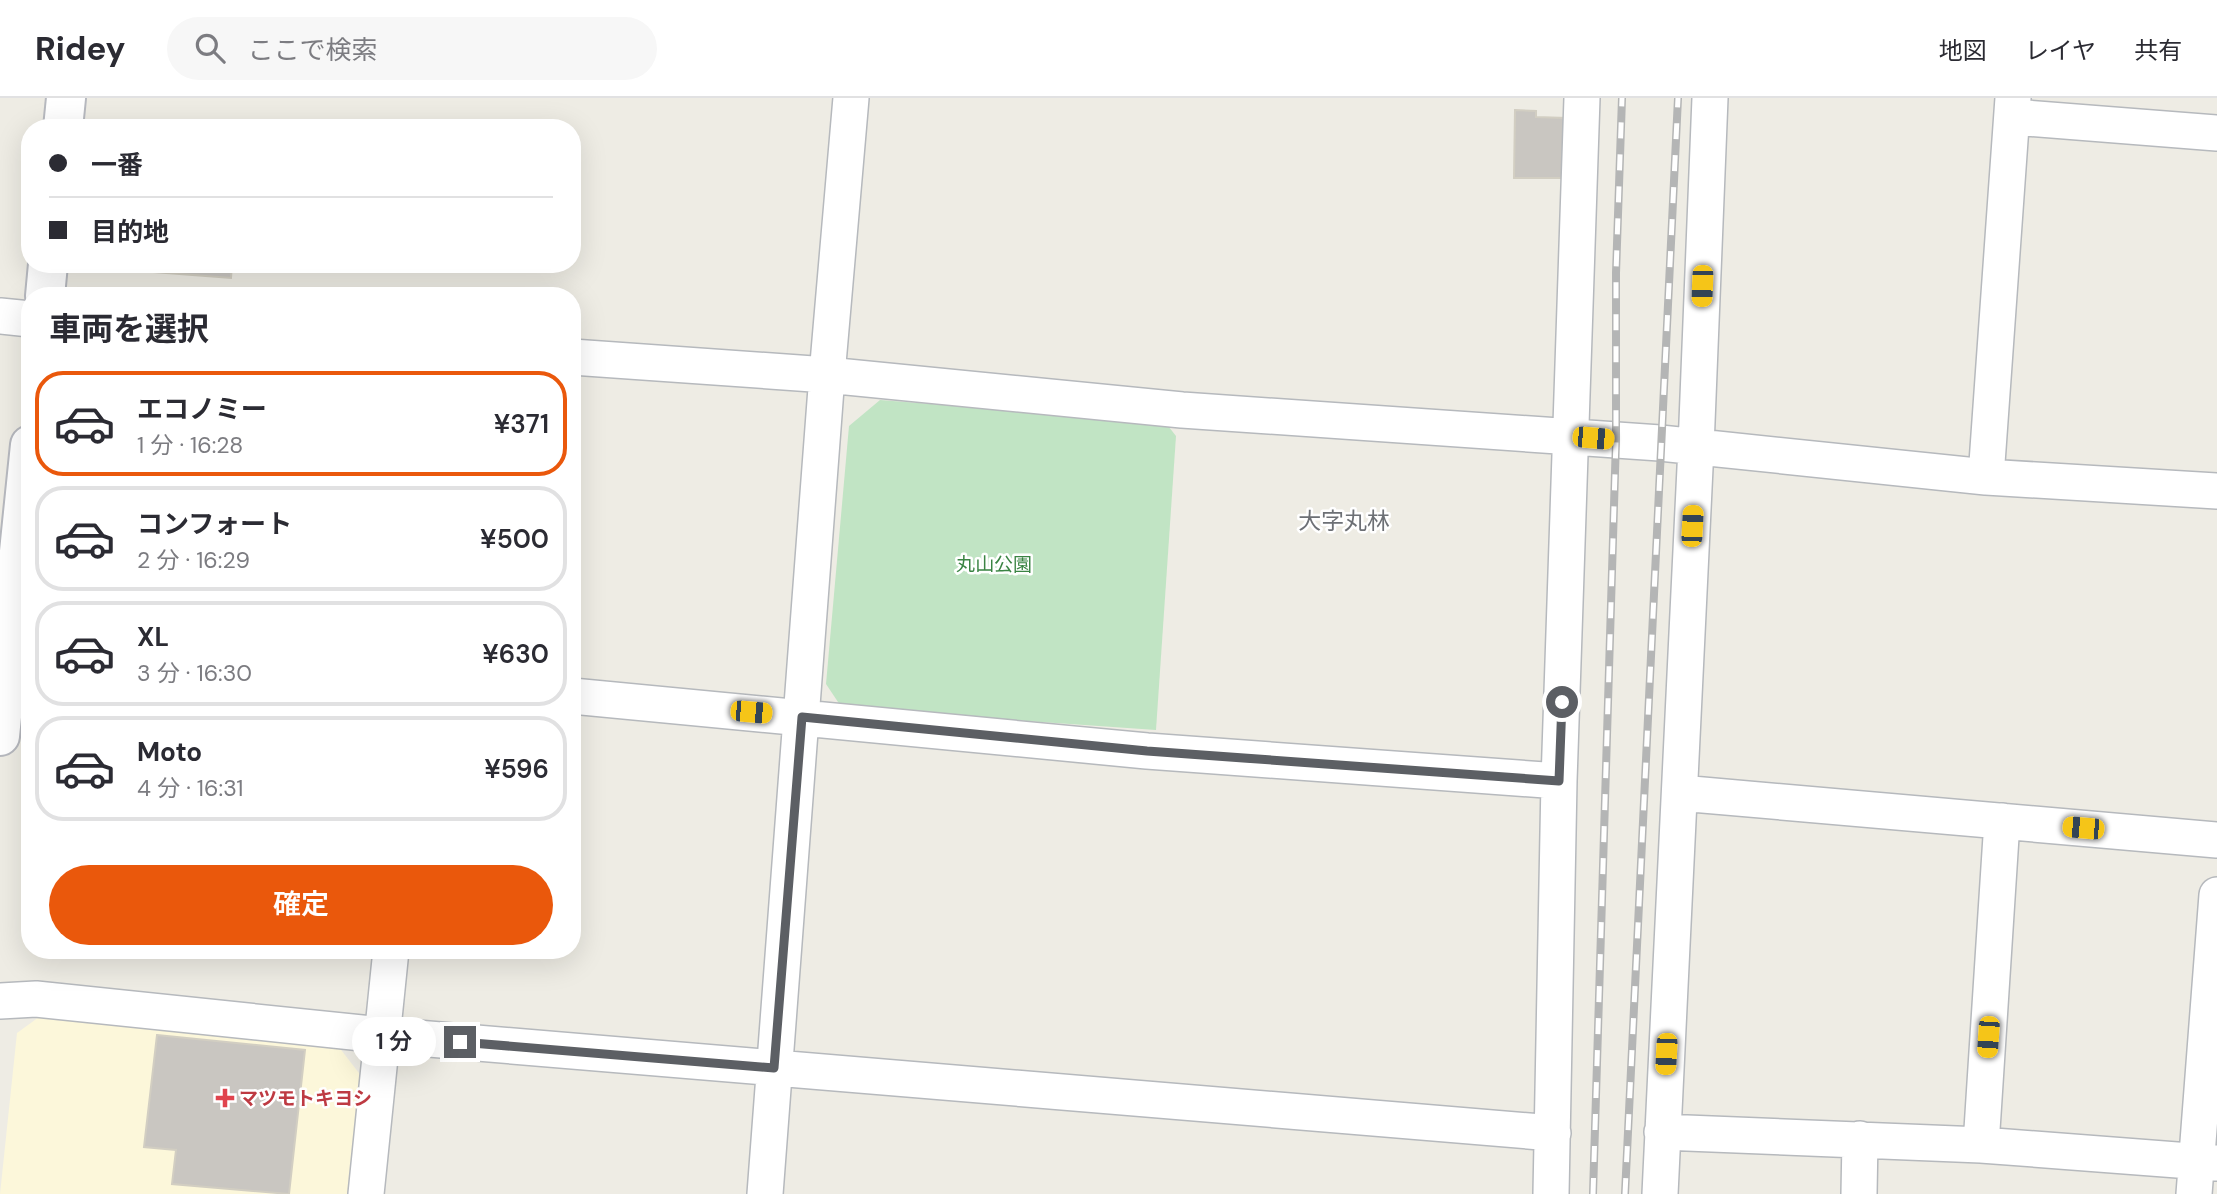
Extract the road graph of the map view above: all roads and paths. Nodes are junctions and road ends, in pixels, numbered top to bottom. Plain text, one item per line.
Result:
1 (66, 98) edge
2 (851, 98) edge
3 (1583, 98) edge
4 (1710, 98) edge
5 (2013, 107) edge
6 (63, 119) edge
7 (2217, 133) edge
8 (0, 316) edge
9 (21, 318) edge
10 (581, 358) edge
11 (827, 375) junction
12 (1570, 436) junction
13 (1696, 447) junction
14 (1986, 477) junction
15 (2217, 491) edge
16 (21, 532) edge
17 (581, 697) edge
18 (802, 717) junction
19 (0, 736) edge
20 (1559, 781) junction
21 (1680, 793) junction
22 (2002, 821) junction
23 (2217, 840) edge
24 (2217, 895) edge
25 (390, 959) edge
26 (0, 1001) edge
27 (382, 1035) junction
28 (774, 1068) junction
29 (1662, 1132) junction
30 (1553, 1133) junction
31 (1860, 1139) junction
32 (1981, 1146) junction
33 (2202, 1173) edge
34 (366, 1194) edge
35 (765, 1194) edge
36 (1551, 1194) edge
37 (1660, 1194) edge
38 (1859, 1194) edge

1 - 6 street
2 - 11 street
3 - 12 street
4 - 13 street
5 - 7 street
5 - 14 street
8 - 9 street
10 - 11 street
11 - 12 street
11 - 18 street
12 - 13 street
12 - 20 street
13 - 14 street
13 - 21 street
14 - 15 street
16 - 19 street
17 - 18 street
18 - 20 street
18 - 28 street
20 - 30 street
21 - 22 street
21 - 29 street
22 - 23 street
22 - 32 street
24 - 33 street
25 - 27 street
26 - 27 street
27 - 28 street
27 - 34 street
28 - 30 street
28 - 35 street
29 - 31 street
29 - 37 street
30 - 36 street
31 - 32 street
31 - 38 street
32 - 33 street

